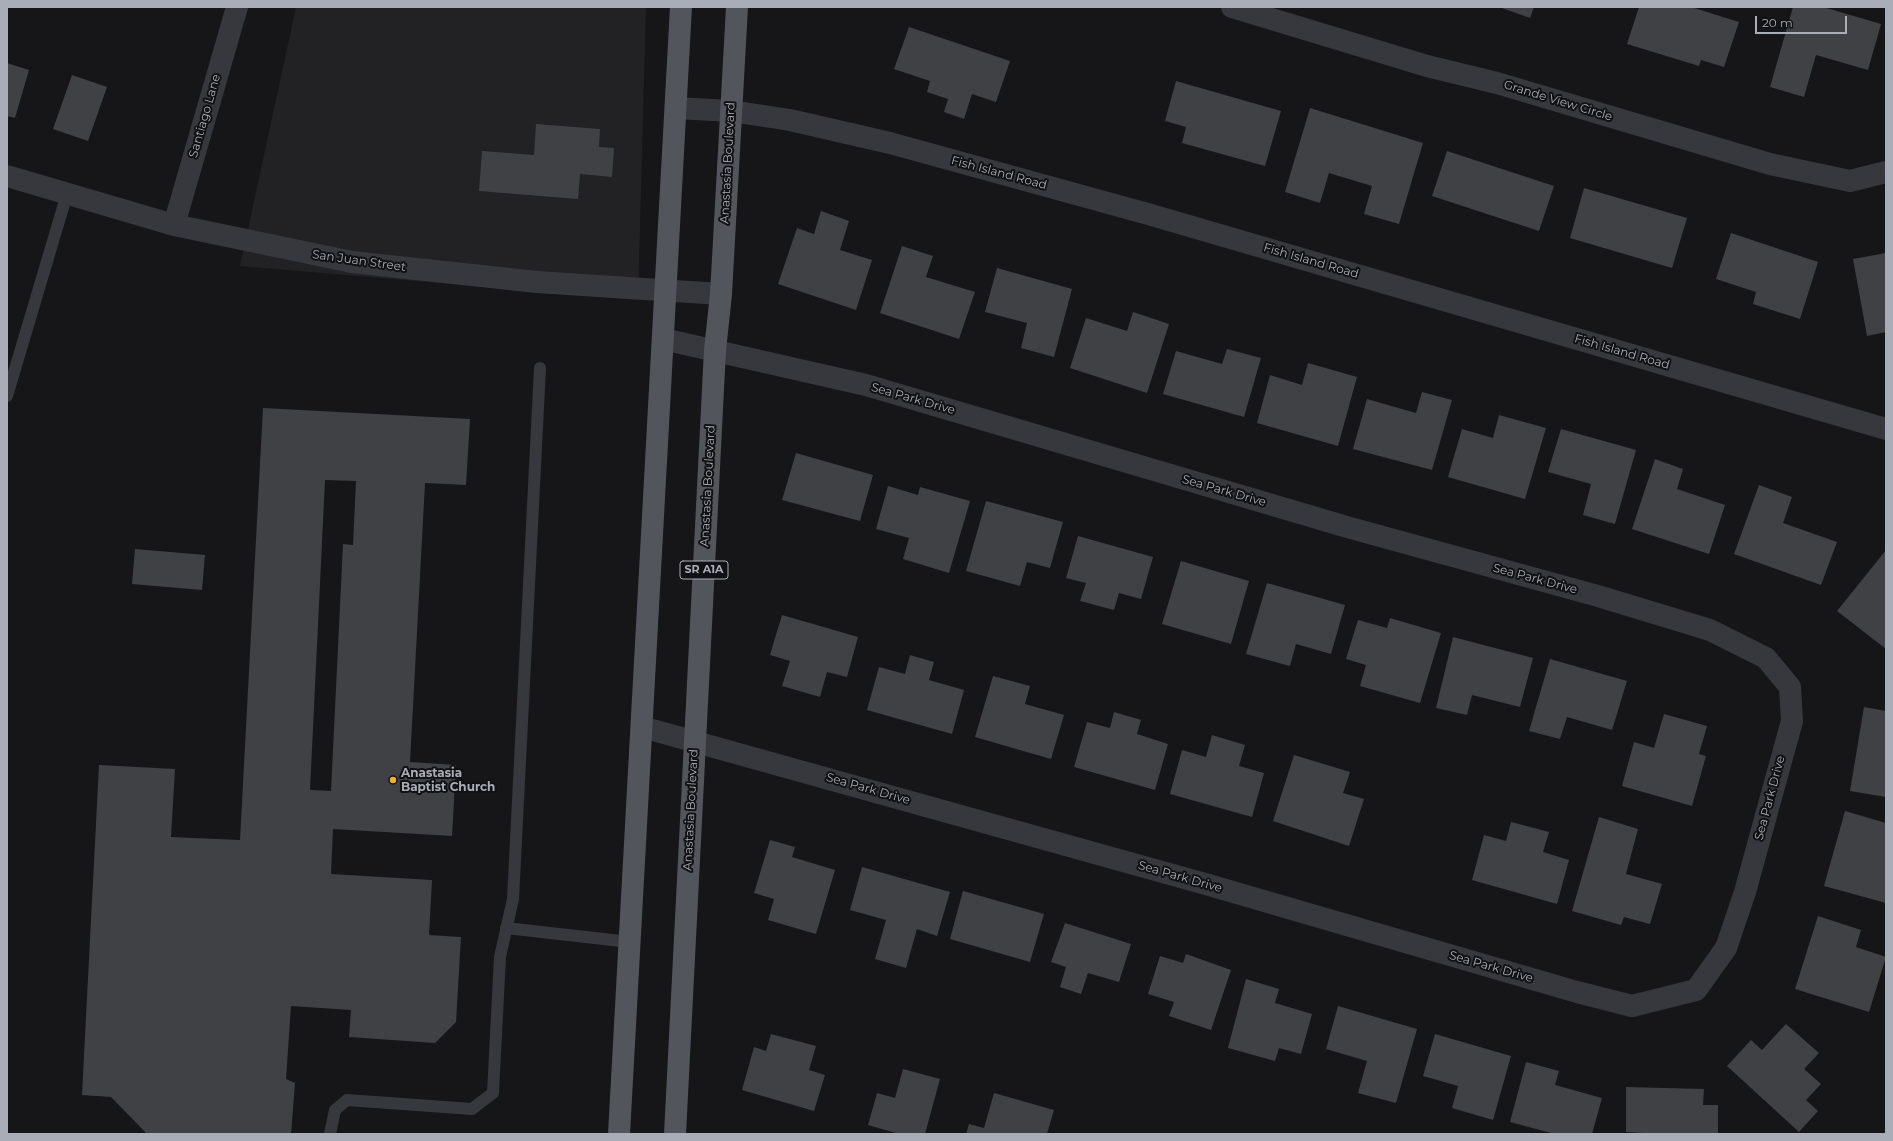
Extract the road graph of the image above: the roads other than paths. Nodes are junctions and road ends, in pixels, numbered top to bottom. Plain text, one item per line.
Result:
1 (236, 7) edge
2 (681, 7) edge
3 (737, 7) edge
4 (1232, 7) edge
5 (676, 108) junction
6 (731, 111) junction
7 (1886, 172) edge
8 (7, 176) edge
9 (67, 194) junction
10 (174, 225) junction
11 (666, 290) junction
12 (721, 294) junction
13 (663, 339) junction
14 (715, 350) junction
15 (540, 368) dead end
16 (7, 396) edge
17 (1886, 429) edge
18 (642, 727) junction
19 (695, 741) junction
20 (506, 928) junction
21 (630, 942) junction
22 (330, 1134) edge
23 (619, 1134) edge
24 (675, 1134) edge

1 - 10 street, Santiago Lane
2 - 5 main road
3 - 6 main road, Anastasia Boulevard / SR A1A
4 - 7 street, Grande View Circle
5 - 6 street, Fish Island Road
5 - 11 main road
6 - 12 main road, Anastasia Boulevard / SR A1A
6 - 17 street, Fish Island Road
8 - 9 street, San Juan Street
9 - 10 street, San Juan Street
9 - 16 lane
10 - 11 street, San Juan Street
11 - 12 street, San Juan Street
11 - 13 main road
12 - 14 main road, Anastasia Boulevard / SR A1A
13 - 14 street, Sea Park Drive
13 - 18 main road
14 - 19 main road, Anastasia Boulevard / SR A1A
14 - 19 street, Sea Park Drive
15 - 20 lane
18 - 19 street, Sea Park Drive
18 - 21 main road
19 - 24 main road, Anastasia Boulevard / SR A1A
20 - 21 lane
20 - 22 lane
21 - 23 main road

